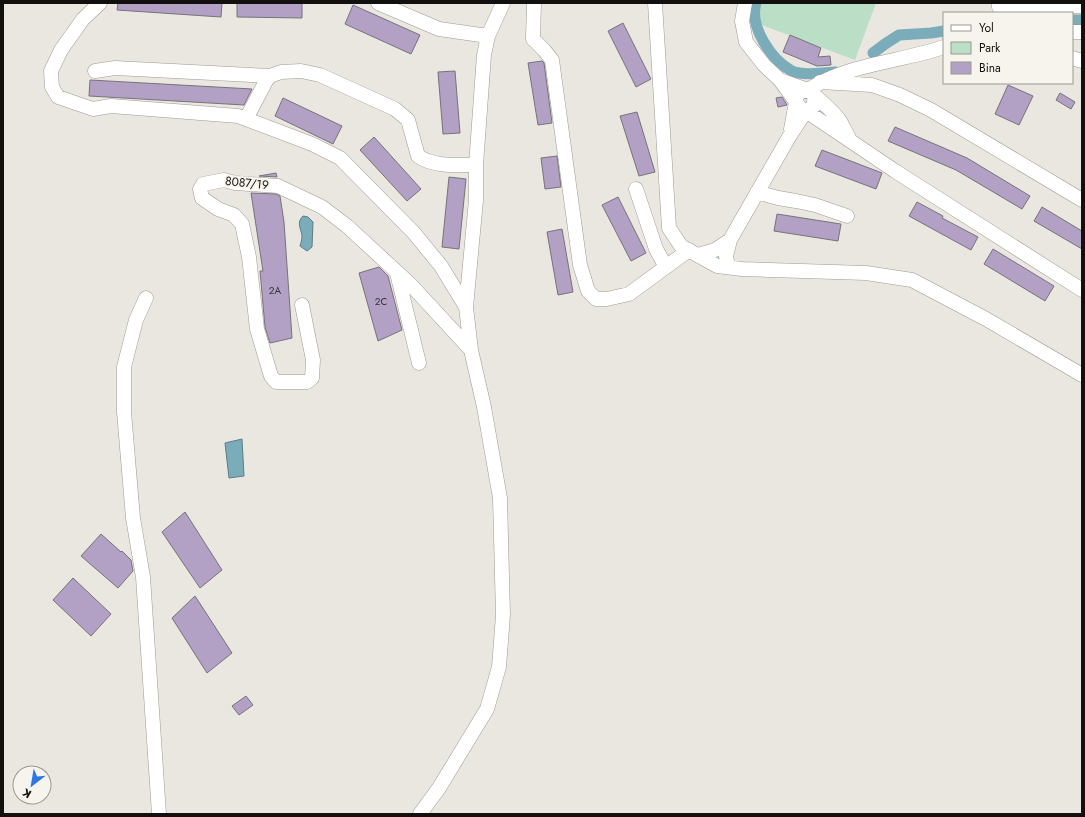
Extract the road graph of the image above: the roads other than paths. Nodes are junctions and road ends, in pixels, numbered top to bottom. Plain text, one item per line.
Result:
1 (100, 3) edge
2 (378, 3) edge
3 (502, 3) edge
4 (534, 3) edge
5 (655, 3) edge
6 (745, 3) edge
7 (999, 3) edge
8 (1077, 5) edge
9 (488, 36) junction
10 (943, 47) edge
11 (95, 71) dead end
12 (270, 76) junction
13 (780, 80) junction
14 (820, 82) junction
15 (811, 93) junction
16 (801, 107) junction
17 (246, 119) junction
18 (849, 138) junction
19 (476, 165) junction
20 (636, 190) dead end
21 (757, 192) junction
22 (1082, 200) edge
23 (847, 216) dead end
24 (730, 240) junction
25 (693, 253) junction
26 (666, 267) junction
27 (728, 267) junction
28 (397, 272) junction
29 (1082, 290) edge
30 (146, 298) dead end
31 (302, 305) dead end
32 (466, 307) junction
33 (470, 350) junction
34 (419, 363) dead end
35 (1082, 375) edge
36 (159, 814) edge
37 (420, 814) edge

1 - 17 street
2 - 9 street
3 - 9 street
4 - 26 street
5 - 25 street
6 - 13 street
7 - 8 street
9 - 19 street
10 - 14 street
11 - 12 street
12 - 17 street
12 - 19 street
13 - 15 street
13 - 16 street
14 - 15 street
14 - 22 street
15 - 16 street
15 - 18 street
16 - 18 street
16 - 21 street
17 - 32 street
18 - 29 street
19 - 32 street
20 - 26 street
21 - 23 street
21 - 24 street
24 - 25 street
24 - 27 street
25 - 26 street
25 - 27 street
27 - 35 street
28 - 31 street, 8087/19
28 - 33 street, 8087/19
28 - 34 street
30 - 36 street
32 - 33 street
33 - 37 street

